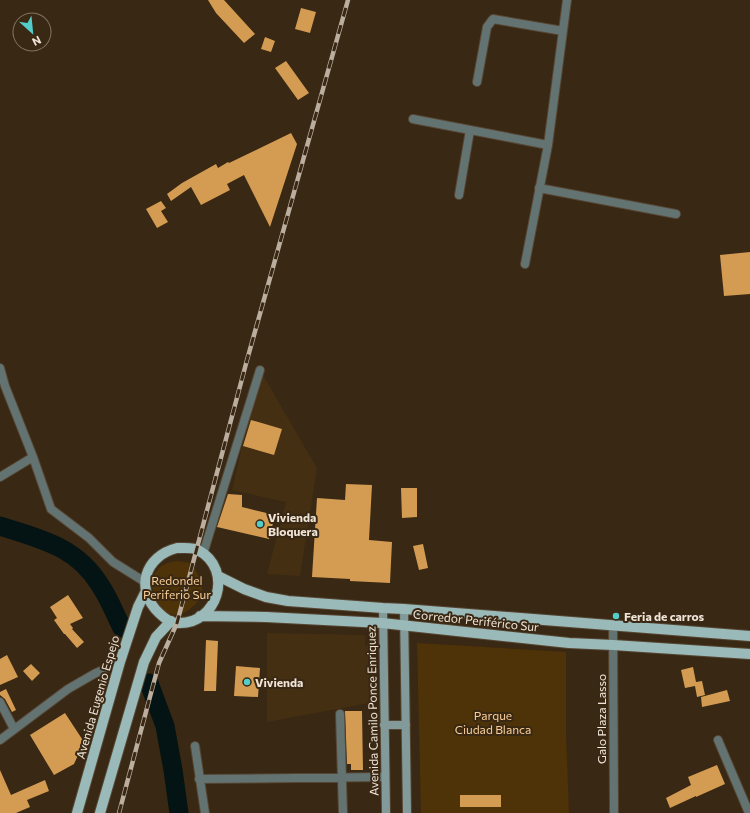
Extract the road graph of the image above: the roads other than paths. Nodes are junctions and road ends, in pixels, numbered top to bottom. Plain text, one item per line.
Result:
1 (567, 0) edge
2 (563, 31) junction
3 (477, 82) dead end
4 (414, 119) dead end
5 (470, 130) junction
6 (548, 145) junction
7 (539, 188) junction
8 (459, 195) dead end
9 (676, 214) dead end
10 (525, 264) dead end
11 (0, 368) edge
12 (260, 370) dead end
13 (33, 457) junction
14 (0, 477) edge
15 (203, 554) junction
16 (218, 576) junction
17 (145, 586) junction
18 (383, 608) junction
19 (404, 609) junction
20 (200, 616) junction
21 (171, 622) junction
22 (382, 623) junction
23 (614, 625) junction
24 (404, 626) junction
25 (750, 636) edge
26 (613, 645) junction
27 (750, 654) edge
28 (120, 662) junction
29 (0, 702) edge
30 (340, 714) dead end
31 (384, 725) junction
32 (406, 725) junction
33 (14, 729) junction
34 (0, 740) edge
35 (718, 740) dead end
36 (195, 746) dead end
37 (343, 777) junction
38 (385, 777) junction
39 (199, 779) junction
40 (77, 813) edge
41 (100, 813) edge
42 (205, 813) edge
43 (343, 813) edge
44 (386, 813) edge
45 (407, 813) edge
46 (614, 813) edge
47 (749, 813) edge

1 - 2 street
2 - 3 street
2 - 6 street
4 - 5 street
5 - 6 street
5 - 8 street
6 - 7 street
7 - 9 street
7 - 10 street
11 - 13 street
12 - 15 street
13 - 14 street
13 - 17 street
15 - 16 main road
15 - 17 main road
16 - 18 main road, Corredor Periférico Sur
16 - 20 main road
17 - 21 main road
17 - 28 main road, Avenida Eugenio Espejo
18 - 19 main road, Corredor Periférico Sur
18 - 22 main road, Avenida Camilo Ponce Enriquez
19 - 23 main road, Corredor Periférico Sur
19 - 24 main road
20 - 21 main road
20 - 22 main road, Corredor Periférico Sur
21 - 41 main road
22 - 24 main road, Corredor Periférico Sur
22 - 31 main road, Avenida Camilo Ponce Enriquez
23 - 25 main road, Corredor Periférico Sur
23 - 26 street, Galo Plaza Lasso
24 - 26 main road, Corredor Periférico Sur
24 - 32 main road
26 - 27 main road, Corredor Periférico Sur
26 - 46 street, Galo Plaza Lasso
28 - 33 street
28 - 40 main road, Avenida Eugenio Espejo
29 - 33 street
30 - 37 street
31 - 32 main road
31 - 38 main road, Avenida Camilo Ponce Enriquez
32 - 45 main road
33 - 34 street
35 - 47 street
36 - 39 street
37 - 38 street
37 - 39 street
37 - 43 street
38 - 44 main road, Avenida Camilo Ponce Enriquez
39 - 42 street

